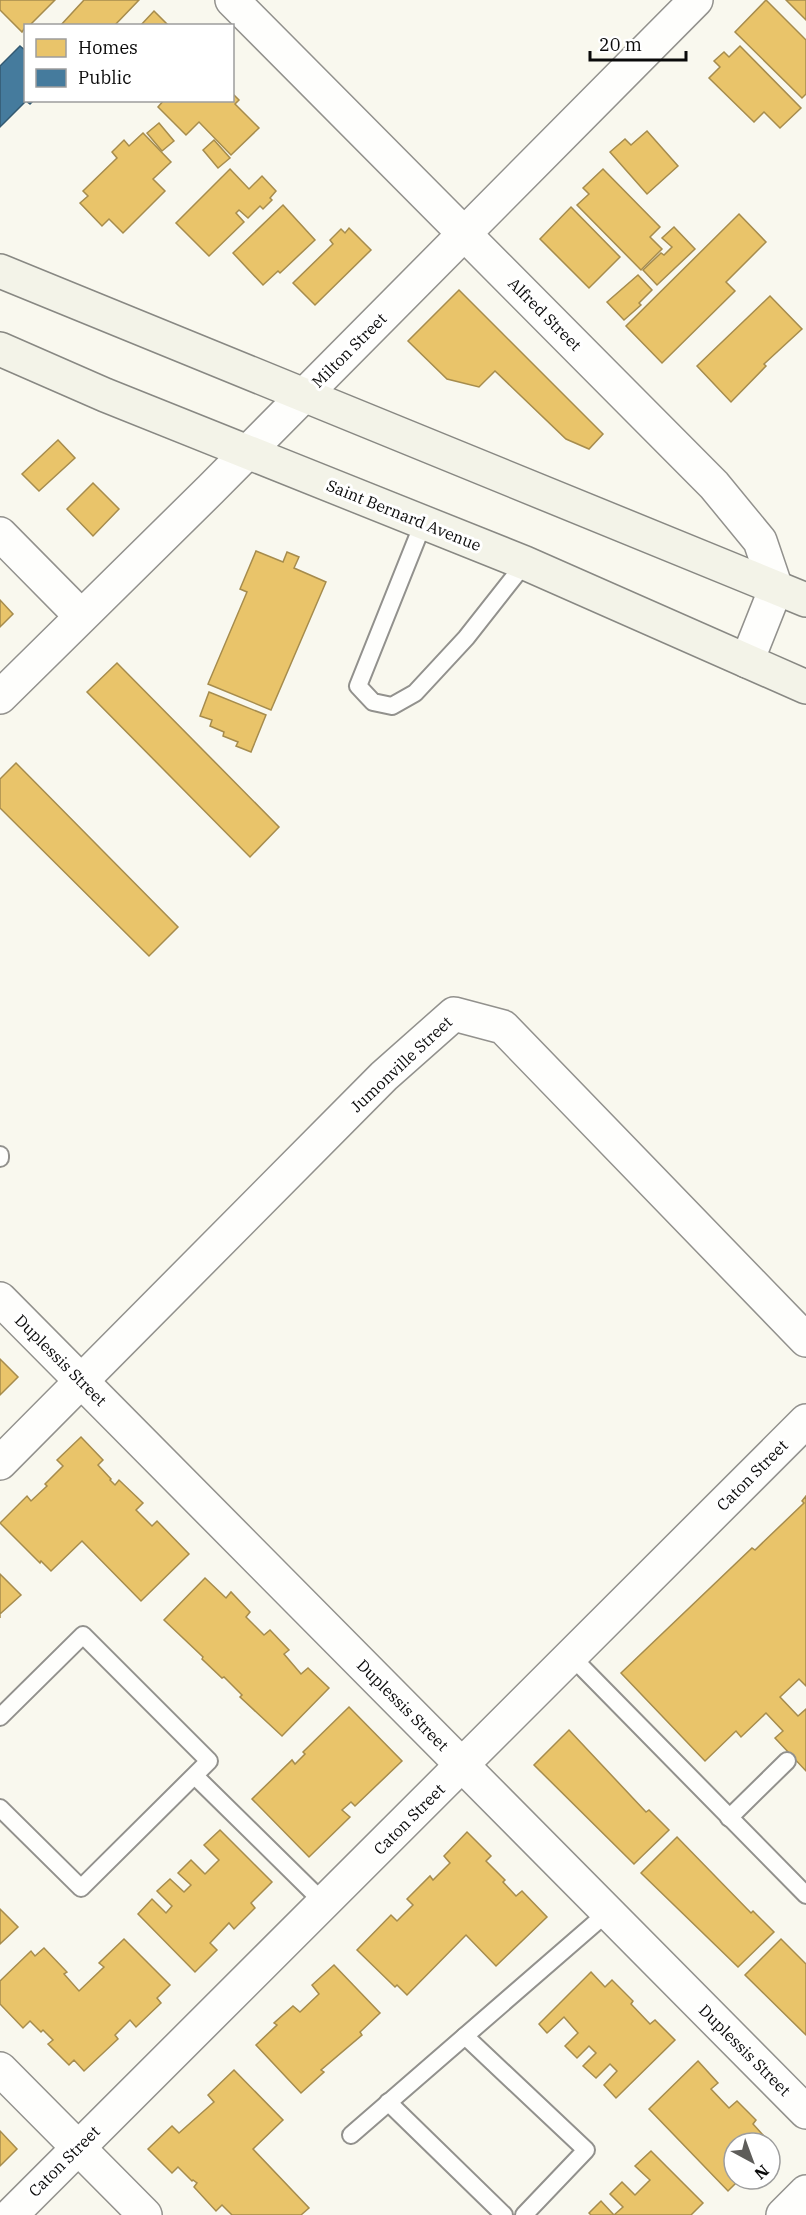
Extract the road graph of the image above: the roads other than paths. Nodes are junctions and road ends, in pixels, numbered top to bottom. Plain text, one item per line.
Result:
1 (232, 0) edge
2 (696, 0) edge
3 (465, 233) junction
4 (0, 271) edge
5 (0, 349) edge
6 (304, 396) junction
7 (247, 453) junction
8 (424, 521) junction
9 (0, 534) edge
10 (525, 563) junction
11 (776, 588) junction
12 (806, 600) edge
13 (81, 616) junction
14 (747, 661) junction
15 (805, 684) edge
16 (0, 698) edge
17 (0, 1299) edge
18 (806, 1340) edge
19 (82, 1382) junction
20 (806, 1421) edge
21 (0, 1463) edge
22 (571, 1656) junction
23 (0, 1717) edge
24 (787, 1761) dead end
25 (463, 1765) junction
26 (195, 1776) junction
27 (0, 1808) edge
28 (729, 1818) junction
29 (806, 1894) edge
30 (324, 1903) junction
31 (608, 1912) junction
32 (465, 2036) junction
33 (0, 2068) edge
34 (388, 2102) junction
35 (806, 2112) edge
36 (351, 2135) dead end
37 (78, 2147) junction
38 (806, 2192) edge
39 (11, 2215) edge
40 (145, 2215) edge
41 (504, 2215) edge
42 (524, 2215) edge
43 (783, 2215) edge

1 - 3 street, Alfred Street
2 - 3 street, Milton Street
3 - 6 street, Milton Street
3 - 11 street, Alfred Street
4 - 6 main road
5 - 7 main road, Saint Bernard Avenue
6 - 7 street, Milton Street
6 - 11 main road
7 - 8 main road, Saint Bernard Avenue
7 - 13 street, Milton Street
8 - 10 main road, Saint Bernard Avenue
8 - 10 lane
9 - 13 street
10 - 14 main road, Saint Bernard Avenue
11 - 12 main road
11 - 14 street
13 - 16 street, Milton Street
14 - 15 main road, Saint Bernard Avenue
17 - 19 street, Duplessis Street
18 - 19 street, Jumonville Street
19 - 21 street
19 - 25 street, Duplessis Street
20 - 22 street, Caton Street
22 - 25 street, Caton Street
22 - 28 lane
23 - 26 lane
24 - 28 lane
25 - 30 street, Caton Street
25 - 31 street, Duplessis Street
26 - 27 lane
26 - 30 lane
28 - 29 lane
30 - 37 street, Caton Street
31 - 32 lane
31 - 35 street, Duplessis Street
32 - 34 lane
32 - 42 lane
33 - 37 street
34 - 36 lane
34 - 41 lane
37 - 39 street, Caton Street
37 - 40 street
38 - 43 street

